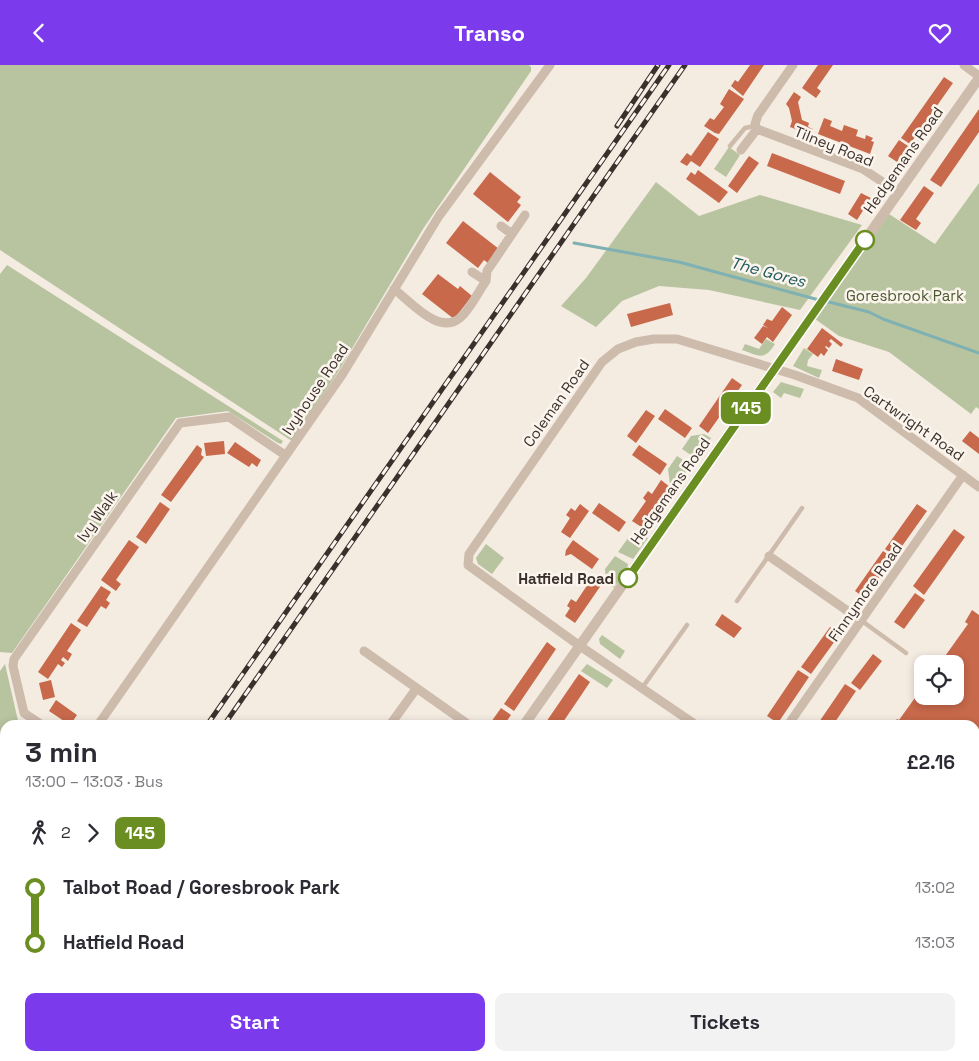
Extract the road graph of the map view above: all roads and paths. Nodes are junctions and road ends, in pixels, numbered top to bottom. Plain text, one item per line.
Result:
1 (549, 65) edge
2 (793, 65) edge
3 (964, 65) edge
4 (979, 77) edge
5 (756, 128) junction
6 (730, 146) dead end
7 (741, 150) dead end
8 (899, 193) junction
9 (525, 215) dead end
10 (501, 226) dead end
11 (512, 234) junction
12 (472, 272) dead end
13 (486, 281) junction
14 (394, 289) junction
15 (773, 369) junction
16 (285, 455) junction
17 (963, 475) junction
18 (979, 487) edge
19 (802, 508) dead end
20 (770, 555) junction
21 (737, 601) dead end
22 (862, 621) junction
23 (687, 625) dead end
24 (580, 646) junction
25 (364, 651) dead end
26 (906, 653) dead end
27 (642, 687) junction
28 (416, 689) junction
29 (34, 720) edge
30 (102, 720) edge
31 (394, 720) edge
32 (462, 720) edge
33 (528, 720) edge
34 (689, 720) edge
35 (792, 720) edge

1 - 14 street, Ivyhouse Road
2 - 5 street
3 - 4 street
4 - 8 street, Hedgemans Road
5 - 6 lane
5 - 7 street
5 - 8 street, Tilney Road
8 - 15 street, Hedgemans Road
9 - 11 street
10 - 11 street
11 - 13 street
12 - 13 street
13 - 14 street
14 - 16 street, Ivyhouse Road
15 - 17 street, Cartwright Road
15 - 24 street, Hedgemans Road
15 - 24 street, Coleman Road
16 - 29 street, Ivy Walk
16 - 30 street, Ivyhouse Road
17 - 18 street, Cartwright Road
17 - 22 street, Finnymore Road
19 - 20 lane
20 - 21 lane
20 - 22 street
22 - 26 lane
22 - 35 street, Finnymore Road
23 - 27 lane
24 - 27 street
24 - 33 street, Hedgemans Road
25 - 28 street
27 - 34 street
28 - 31 street
28 - 32 street

